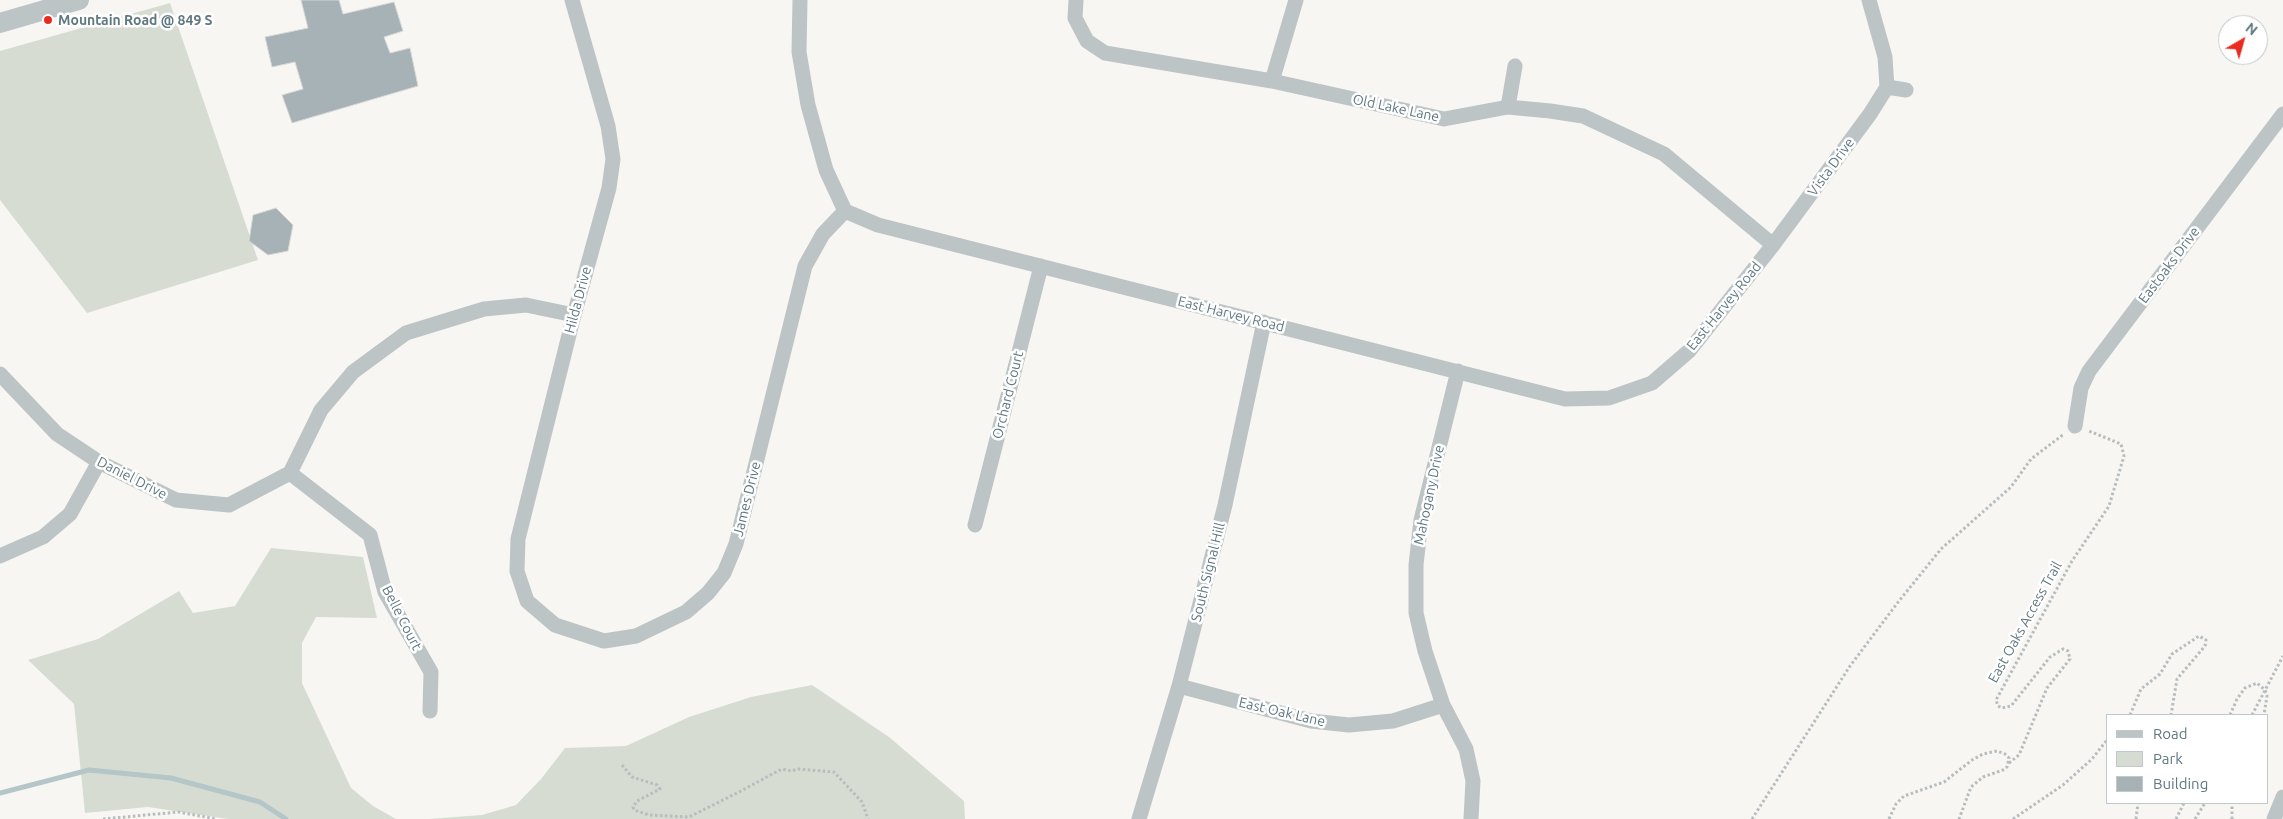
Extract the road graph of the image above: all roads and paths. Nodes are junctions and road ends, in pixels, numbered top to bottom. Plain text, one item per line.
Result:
1 (79, 0) edge
2 (572, 0) edge
3 (800, 0) edge
4 (1076, 0) edge
5 (1296, 0) edge
6 (1869, 0) edge
7 (0, 23) edge
8 (1515, 66) dead end
9 (1272, 81) junction
10 (1887, 87) junction
11 (1906, 90) dead end
12 (1508, 107) junction
13 (2283, 114) edge
14 (845, 211) junction
15 (1773, 245) junction
16 (1041, 266) junction
17 (574, 314) junction
18 (1264, 322) junction
19 (1458, 371) junction
20 (0, 374) edge
21 (2075, 426) junction
22 (99, 462) junction
23 (290, 473) junction
24 (975, 525) dead end
25 (0, 556) edge
26 (527, 601) joint
27 (2283, 656) edge
28 (1179, 686) junction
29 (2265, 690) junction
30 (1443, 705) junction
31 (430, 711) dead end
32 (2130, 714) edge
33 (2171, 714) edge
34 (2230, 714) edge
35 (2253, 714) edge
36 (2264, 714) edge
37 (2106, 741) edge
38 (2009, 763) junction
39 (622, 765) dead end
40 (2283, 797) edge
41 (2138, 804) edge
42 (2184, 804) edge
43 (2204, 804) edge
44 (2232, 804) edge
45 (103, 819) edge
46 (217, 819) edge
47 (868, 819) edge
48 (1139, 819) edge
49 (1470, 819) edge
50 (1752, 819) edge
51 (1889, 819) edge
52 (1959, 819) edge
53 (2013, 819) edge
54 (2136, 819) edge
55 (2176, 819) edge
56 (2195, 819) edge
57 (2232, 819) edge
58 (2274, 819) edge

1 - 7 street
2 - 17 street, Hilda Drive
3 - 14 street
4 - 9 street, Old Lake Lane
5 - 9 street
6 - 10 street
8 - 12 street
9 - 12 street, Old Lake Lane
10 - 11 street
10 - 15 street, Vista Drive
12 - 15 street, Old Lake Lane
13 - 21 street, Eastoaks Drive
14 - 16 street, East Harvey Road
14 - 26 street, James Drive
15 - 19 street, East Harvey Road
16 - 18 street, East Harvey Road
16 - 24 street, Orchard Court
17 - 23 street
17 - 26 street, Hilda Drive
18 - 19 street, East Harvey Road
18 - 28 street, South Signal Hill
19 - 30 street, Mahogany Drive
20 - 22 street, Daniel Drive
21 - 38 path, East Oaks Access Trail
21 - 50 path
22 - 23 street, Daniel Drive
22 - 25 street
23 - 31 street, Belle Court
27 - 29 path
28 - 30 street, East Oak Lane
28 - 48 street, South Signal Hill
29 - 34 path
29 - 35 path
29 - 36 path
30 - 49 street, Mahogany Drive
32 - 33 path
37 - 53 path
38 - 51 path
38 - 52 path
39 - 47 path
40 - 58 street
41 - 54 path
42 - 55 path
43 - 56 path
44 - 57 path
45 - 46 path

